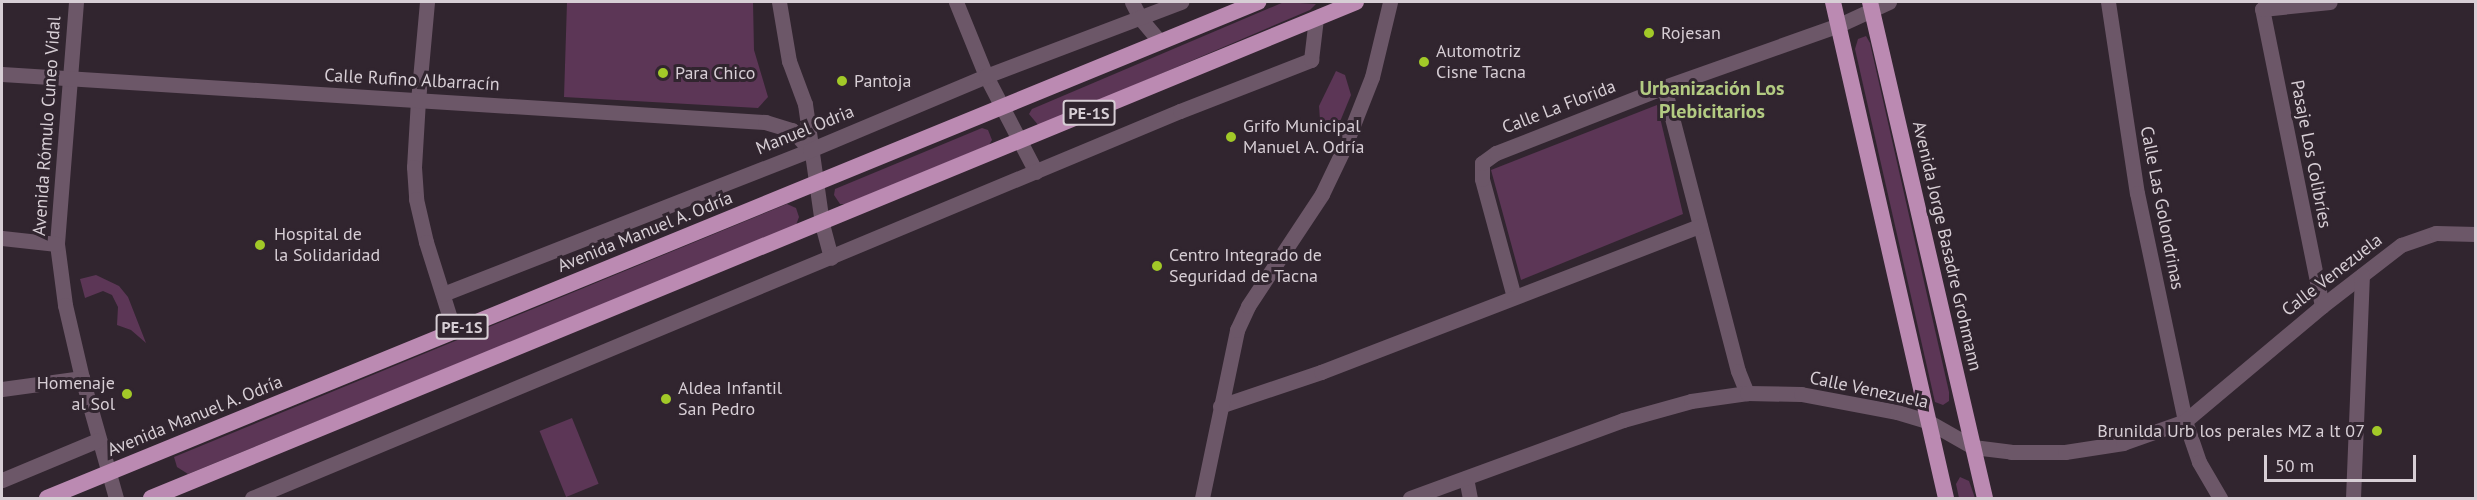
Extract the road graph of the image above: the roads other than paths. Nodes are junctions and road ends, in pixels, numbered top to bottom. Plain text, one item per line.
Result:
1 (76, 2) edge
2 (427, 2) edge
3 (779, 2) edge
4 (956, 2) edge
5 (1132, 2) edge
6 (1181, 2) edge
7 (1258, 2) edge
8 (1356, 2) edge
9 (1390, 2) edge
10 (1833, 2) edge
11 (1889, 2) edge
12 (2108, 2) edge
13 (2330, 2) edge
14 (1871, 5) edge
15 (1140, 18) junction
16 (1316, 18) junction
17 (1839, 24) junction
18 (1159, 41) junction
19 (2, 74) edge
20 (986, 76) junction
21 (71, 80) junction
22 (1664, 87) junction
23 (418, 100) junction
24 (1002, 106) junction
25 (1020, 142) junction
26 (810, 150) junction
27 (1036, 172) junction
28 (816, 183) junction
29 (822, 224) junction
30 (1700, 226) junction
31 (2475, 234) edge
32 (2, 238) edge
33 (57, 244) junction
34 (831, 258) junction
35 (2362, 274) junction
36 (443, 294) junction
37 (1514, 297) junction
38 (2322, 306) junction
39 (454, 331) junction
40 (82, 378) junction
41 (2, 389) edge
42 (1747, 393) junction
43 (1220, 406) junction
44 (2185, 421) junction
45 (1929, 422) junction
46 (98, 440) junction
47 (1973, 447) junction
48 (108, 473) junction
49 (1466, 478) junction
50 (2, 480) edge
51 (46, 498) edge
52 (116, 498) edge
53 (151, 498) edge
54 (252, 498) edge
55 (1202, 498) edge
56 (1410, 498) edge
57 (1470, 498) edge
58 (1946, 498) edge
59 (1985, 498) edge
60 (2220, 498) edge
61 (2354, 498) edge

1 - 21 street, Avenida Rómulo Cuneo Vidal
2 - 23 street
3 - 26 street
4 - 20 street
5 - 15 street
6 - 15 street, Manuel Odria
7 - 18 highway, Avenida Manuel A. Odría / PE-1S
8 - 16 highway, PE-1S
9 - 43 street
10 - 17 highway
11 - 14 street, Calle La Florida
12 - 44 street, Calle Las Golondrinas
13 - 38 street, Pasaje Los Colibríes
14 - 17 street, Calle La Florida
14 - 47 highway, Avenida Jorge Basadre Grohmann
15 - 18 street
15 - 20 street, Manuel Odria
16 - 25 highway, PE-1S
16 - 27 street
17 - 22 street, Calle La Florida
17 - 45 highway
18 - 24 highway, Avenida Manuel A. Odría / PE-1S
19 - 21 street, Calle Rufino Albarracín
20 - 24 street
20 - 26 street, Manuel Odria
21 - 23 street, Calle Rufino Albarracín
21 - 33 street, Avenida Rómulo Cuneo Vidal
22 - 30 street
22 - 37 street, Calle La Florida
23 - 26 street, Calle Rufino Albarracín
23 - 36 street
24 - 25 street
24 - 28 highway, Avenida Manuel A. Odría / PE-1S
25 - 27 street
25 - 29 highway, PE-1S
26 - 28 street
26 - 36 street, Manuel Odria
27 - 34 street
28 - 29 street
28 - 39 highway, Avenida Manuel A. Odría / PE-1S
29 - 34 street
29 - 53 highway, PE-1S
30 - 37 street
30 - 42 street
31 - 35 street, Calle Venezuela
32 - 33 street
33 - 40 street, Avenida Rómulo Cuneo Vidal
34 - 54 street
35 - 38 street, Calle Venezuela
35 - 61 street
36 - 39 street
37 - 43 street
38 - 44 street, Calle Venezuela
39 - 48 highway, Avenida Manuel A. Odría / PE-1S
40 - 41 street
40 - 46 street, Avenida Rómulo Cuneo Vidal
42 - 45 street, Calle Venezuela
42 - 49 street, Calle Venezuela
43 - 55 street
44 - 47 street, Calle Venezuela
44 - 60 street, Calle Las Golondrinas
45 - 47 street, Calle Venezuela
45 - 58 highway
46 - 48 street, Avenida Rómulo Cuneo Vidal
46 - 50 street, Avenida Manuel A. Odría
47 - 59 highway, Avenida Jorge Basadre Grohmann
48 - 51 highway, Avenida Manuel A. Odría / PE-1S
48 - 52 street, Avenida Rómulo Cuneo Vidal
49 - 56 street, Calle Venezuela
49 - 57 street

